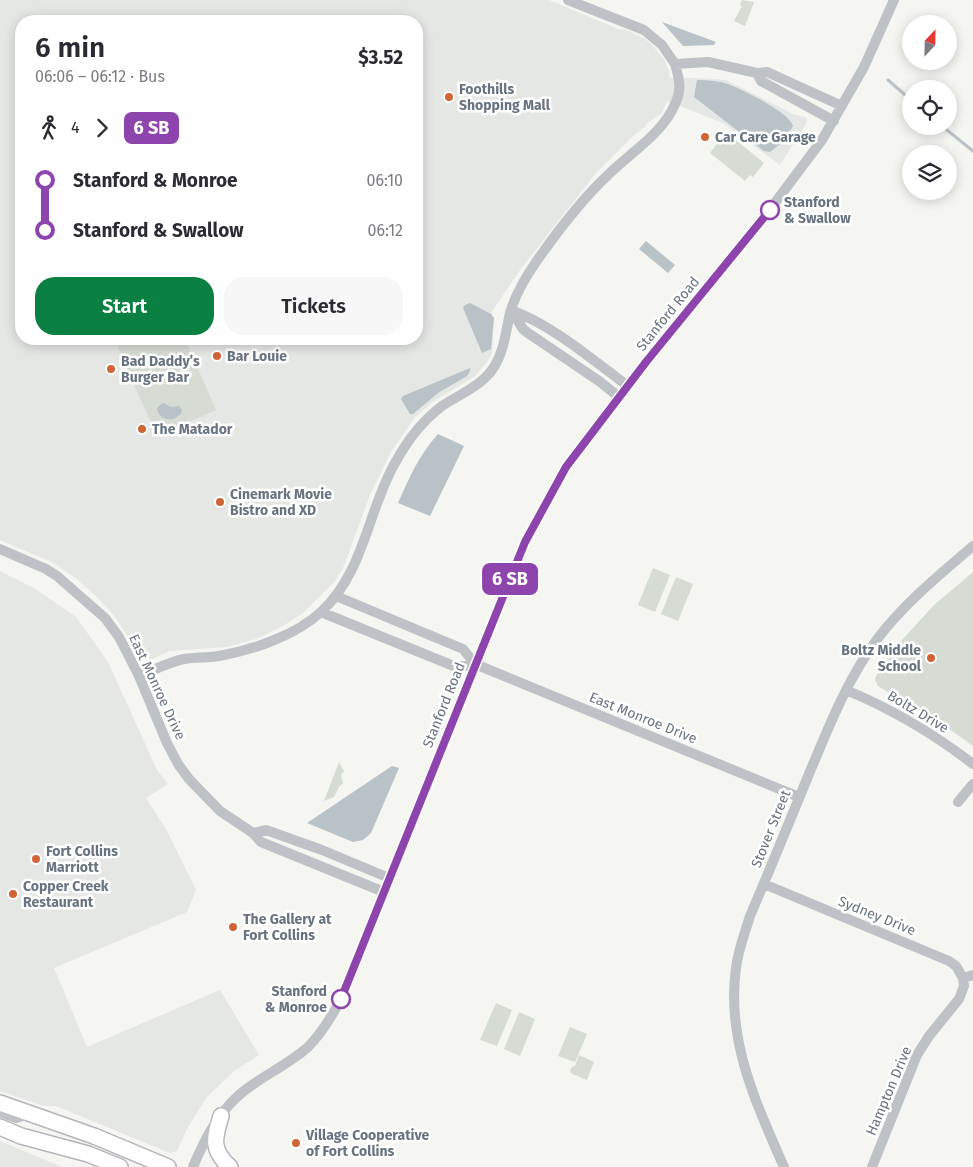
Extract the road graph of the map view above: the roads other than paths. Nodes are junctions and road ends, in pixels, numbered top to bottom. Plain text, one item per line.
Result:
1 (568, 0) edge
2 (894, 0) edge
3 (676, 64) junction
4 (757, 72) junction
5 (842, 106) junction
6 (834, 121) junction
7 (511, 310) junction
8 (628, 386) junction
9 (619, 397) junction
10 (973, 546) edge
11 (0, 549) edge
12 (336, 596) junction
13 (322, 612) junction
14 (476, 664) junction
15 (139, 676) junction
16 (846, 690) junction
17 (973, 764) edge
18 (973, 784) edge
19 (799, 797) junction
20 (958, 802) dead end
21 (253, 833) junction
22 (389, 878) junction
23 (764, 884) junction
24 (384, 892) junction
25 (968, 976) edge
26 (0, 1103) edge
27 (0, 1112) edge
28 (30, 1114) junction
29 (221, 1116) junction
30 (0, 1127) edge
31 (120, 1167) edge
32 (168, 1167) edge
33 (193, 1167) edge
34 (230, 1167) edge
35 (784, 1167) edge
36 (872, 1167) edge

1 - 3 street
2 - 5 street, Stanford Road
3 - 4 street
3 - 7 street
4 - 5 street
4 - 6 street
5 - 6 street, Stanford Road
6 - 8 street, Stanford Road
7 - 8 street
7 - 9 street
7 - 12 street
8 - 9 street, Stanford Road
9 - 14 street, Stanford Road
10 - 16 street, Stover Street
11 - 15 street, East Monroe Drive
12 - 13 street
12 - 14 street, East Monroe Drive
13 - 14 street, East Monroe Drive
13 - 15 street
14 - 19 street, East Monroe Drive
14 - 22 street, Stanford Road
15 - 21 street, East Monroe Drive
16 - 17 street, Boltz Drive
16 - 19 street, Stover Street
18 - 20 street
19 - 23 street, Stover Street
21 - 22 street
21 - 24 street, East Monroe Drive
22 - 24 street, Stanford Road
23 - 25 street, Sydney Drive
23 - 35 street, Stover Street
24 - 29 street, Stanford Road
25 - 36 street, Hampton Drive
26 - 28 main road
27 - 28 street
28 - 32 main road
29 - 33 street, Stanford Road
29 - 34 main road
30 - 31 main road

